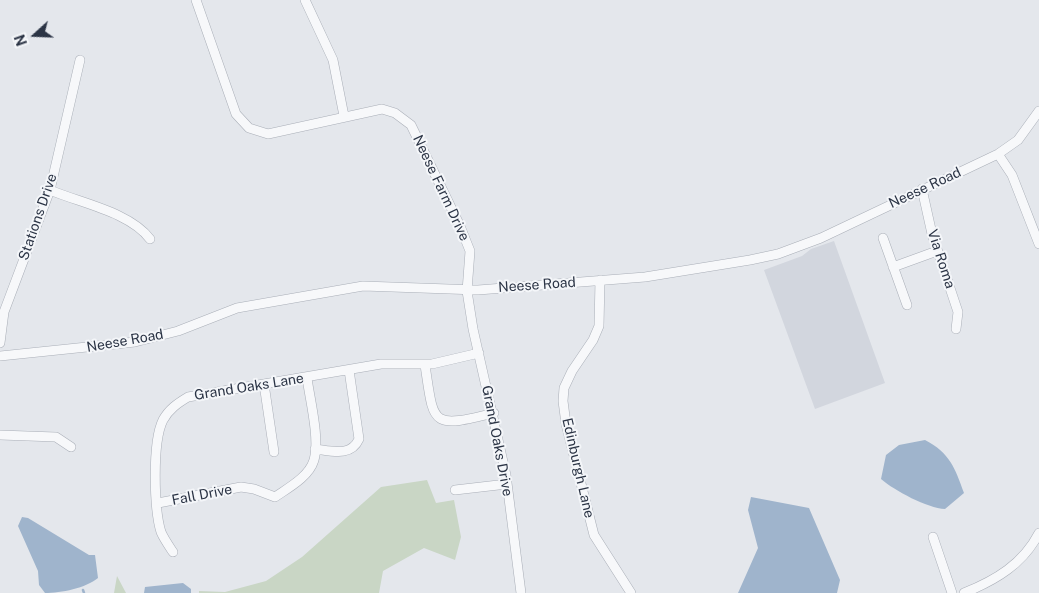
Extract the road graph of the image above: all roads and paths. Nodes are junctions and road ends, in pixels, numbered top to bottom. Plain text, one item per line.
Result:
1 (196, 0) edge
2 (305, 0) edge
3 (80, 60) dead end
4 (1039, 111) edge
5 (344, 116) junction
6 (998, 154) junction
7 (922, 189) junction
8 (50, 190) junction
9 (883, 238) dead end
10 (150, 239) dead end
11 (1039, 244) edge
12 (937, 251) junction
13 (893, 267) junction
14 (600, 280) junction
15 (467, 291) junction
16 (907, 305) dead end
17 (956, 329) dead end
18 (0, 343) edge
19 (479, 353) junction
20 (0, 356) edge
21 (425, 365) junction
22 (348, 370) junction
23 (307, 378) junction
24 (264, 384) junction
25 (494, 414) junction
26 (0, 435) edge
27 (71, 446) dead end
28 (315, 449) junction
29 (274, 452) dead end
30 (507, 484) junction
31 (455, 490) dead end
32 (158, 503) junction
33 (1039, 533) edge
34 (933, 537) dead end
35 (173, 552) dead end
36 (521, 593) edge
37 (631, 593) edge
38 (952, 593) edge
39 (964, 593) edge

1 - 5 street, Neese Farm Drive
2 - 5 street
3 - 8 street, Stations Drive
4 - 6 street, Neese Road
5 - 15 street, Neese Farm Drive
6 - 7 street, Neese Road
6 - 11 street
7 - 12 street, Via Roma
7 - 14 street, Neese Road
8 - 10 street
8 - 18 street, Stations Drive
9 - 13 street
12 - 13 street
12 - 17 street, Via Roma
13 - 16 street
14 - 15 street, Neese Road
14 - 37 street, Edinburgh Lane
15 - 19 street, Grand Oaks Drive
15 - 20 street, Neese Road
19 - 21 street, Grand Oaks Lane
19 - 25 street, Grand Oaks Drive
21 - 22 street, Grand Oaks Lane
21 - 25 street
22 - 23 street, Grand Oaks Lane
22 - 28 street
23 - 24 street, Grand Oaks Lane
23 - 28 street
24 - 29 street
24 - 32 street, Grand Oaks Lane
25 - 30 street, Grand Oaks Drive
26 - 27 street
28 - 32 street, Fall Drive
30 - 31 street
30 - 36 street, Grand Oaks Drive
32 - 35 street, Grand Oaks Lane
33 - 39 street
34 - 38 street

